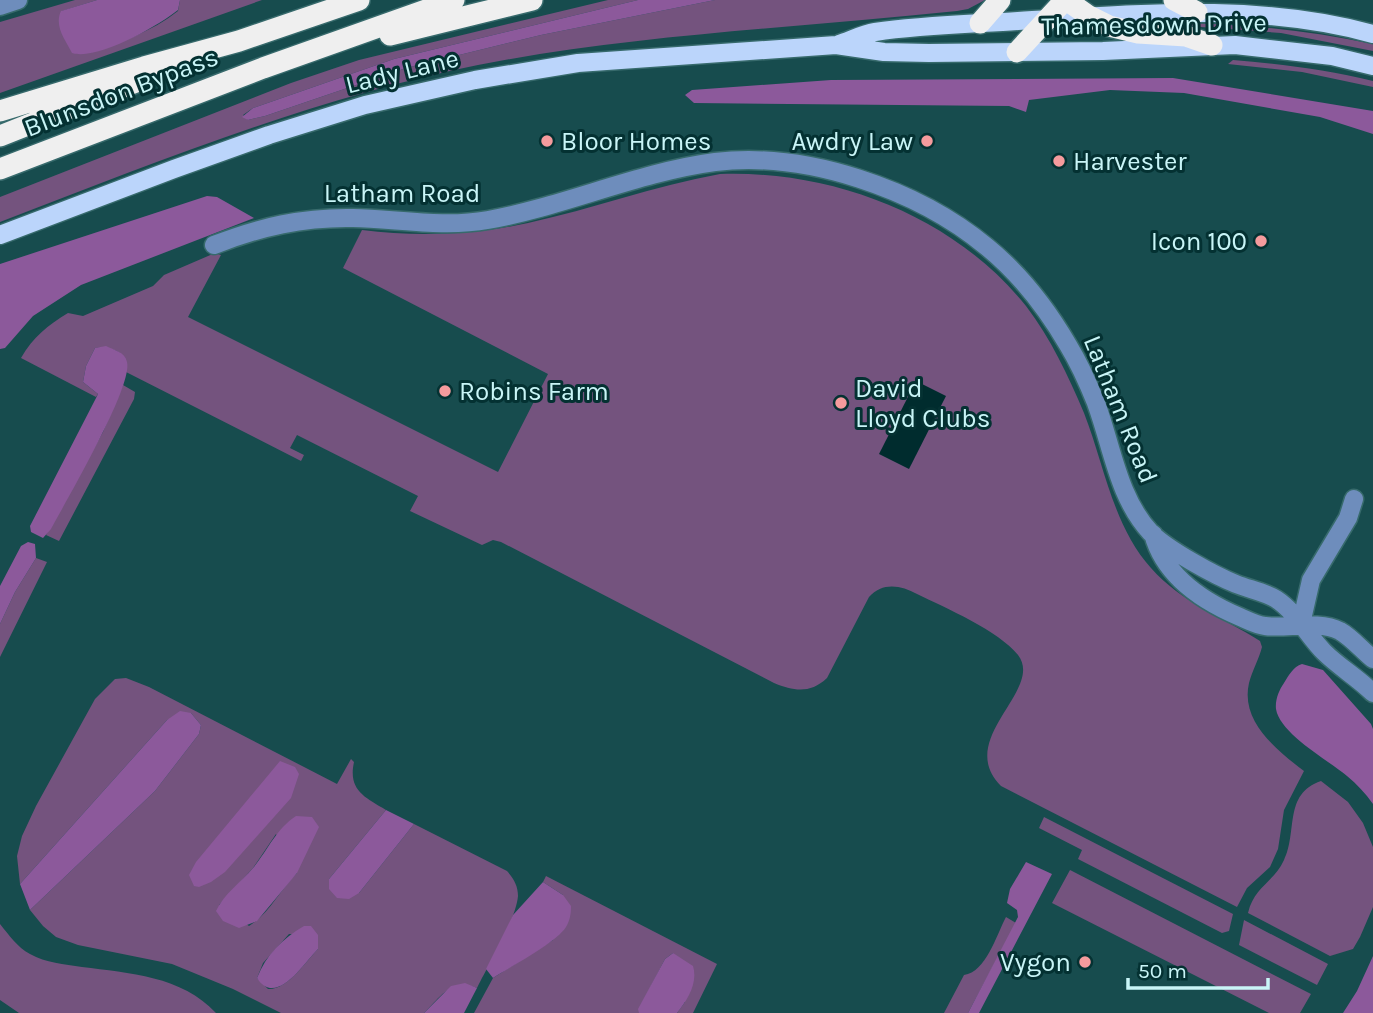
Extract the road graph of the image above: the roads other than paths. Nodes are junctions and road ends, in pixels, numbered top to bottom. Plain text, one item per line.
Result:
1 (18, 0) edge
2 (359, 0) edge
3 (454, 0) edge
4 (532, 0) edge
5 (1000, 0) edge
6 (1066, 0) edge
7 (1174, 0) edge
8 (0, 6) edge
9 (1197, 12) junction
10 (1089, 16) junction
11 (1049, 19) junction
12 (980, 23) junction
13 (1373, 34) edge
14 (239, 41) junction
15 (836, 45) junction
16 (1212, 45) junction
17 (1017, 52) junction
18 (1373, 66) edge
19 (263, 68) junction
20 (0, 111) edge
21 (0, 136) edge
22 (0, 169) edge
23 (0, 235) edge
24 (214, 245) dead end
25 (1354, 499) dead end
26 (1153, 534) junction
27 (1301, 625) junction
28 (1373, 659) edge
29 (1373, 693) edge

1 - 8 street
2 - 14 highway
3 - 19 highway
4 - 19 highway
5 - 12 highway
6 - 10 highway
6 - 11 highway
7 - 9 highway
9 - 10 main road, Thamesdown Drive
9 - 13 main road, Thamesdown Drive
10 - 11 main road, Thamesdown Drive
10 - 16 highway
11 - 12 main road, Thamesdown Drive
11 - 17 highway
12 - 15 main road, Lady Lane
14 - 20 highway
14 - 21 highway, Blunsdon Bypass
15 - 17 main road, Lady Lane
15 - 23 main road, Lady Lane
16 - 17 main road, Thamesdown Drive
16 - 18 main road, Thamesdown Drive
19 - 22 highway, Blunsdon Bypass
24 - 26 street, Latham Road
25 - 27 street
26 - 27 street, Latham Road
26 - 27 street, Latham Road
27 - 28 street, Latham Road
27 - 29 street, Latham Road

